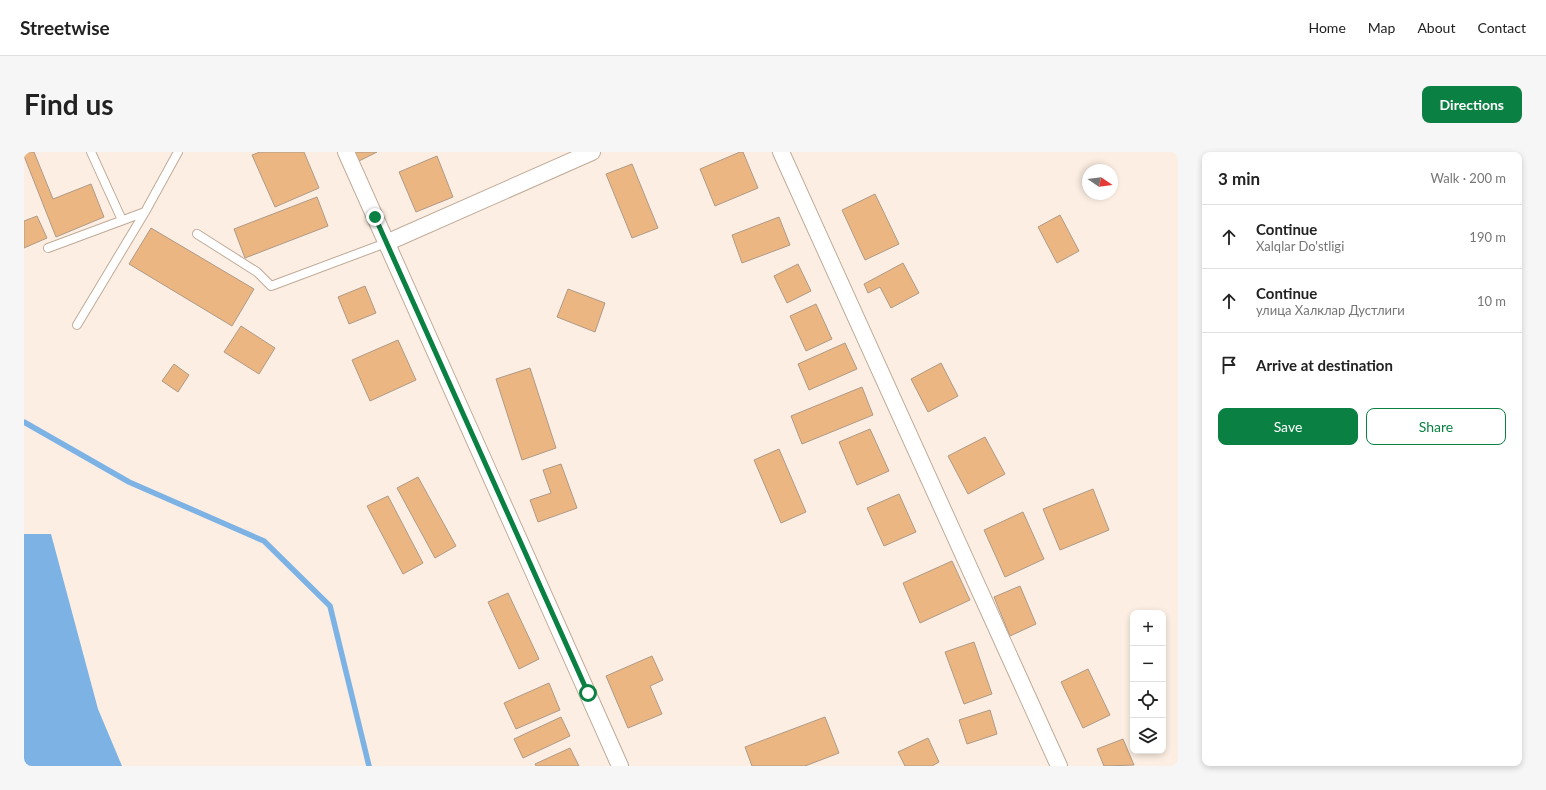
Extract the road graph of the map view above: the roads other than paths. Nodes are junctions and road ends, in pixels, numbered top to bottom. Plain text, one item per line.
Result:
1 (92, 152) edge
2 (178, 152) edge
3 (346, 152) edge
4 (592, 152) edge
5 (781, 152) edge
6 (145, 212) junction
7 (122, 220) junction
8 (197, 234) dead end
9 (386, 242) junction
10 (48, 248) dead end
11 (77, 325) dead end
12 (620, 766) edge
13 (1059, 766) edge

1 - 7 lane
2 - 6 lane
3 - 9 street
4 - 9 street
5 - 13 street
6 - 7 lane
6 - 11 lane
7 - 10 lane
8 - 9 lane
9 - 12 street

